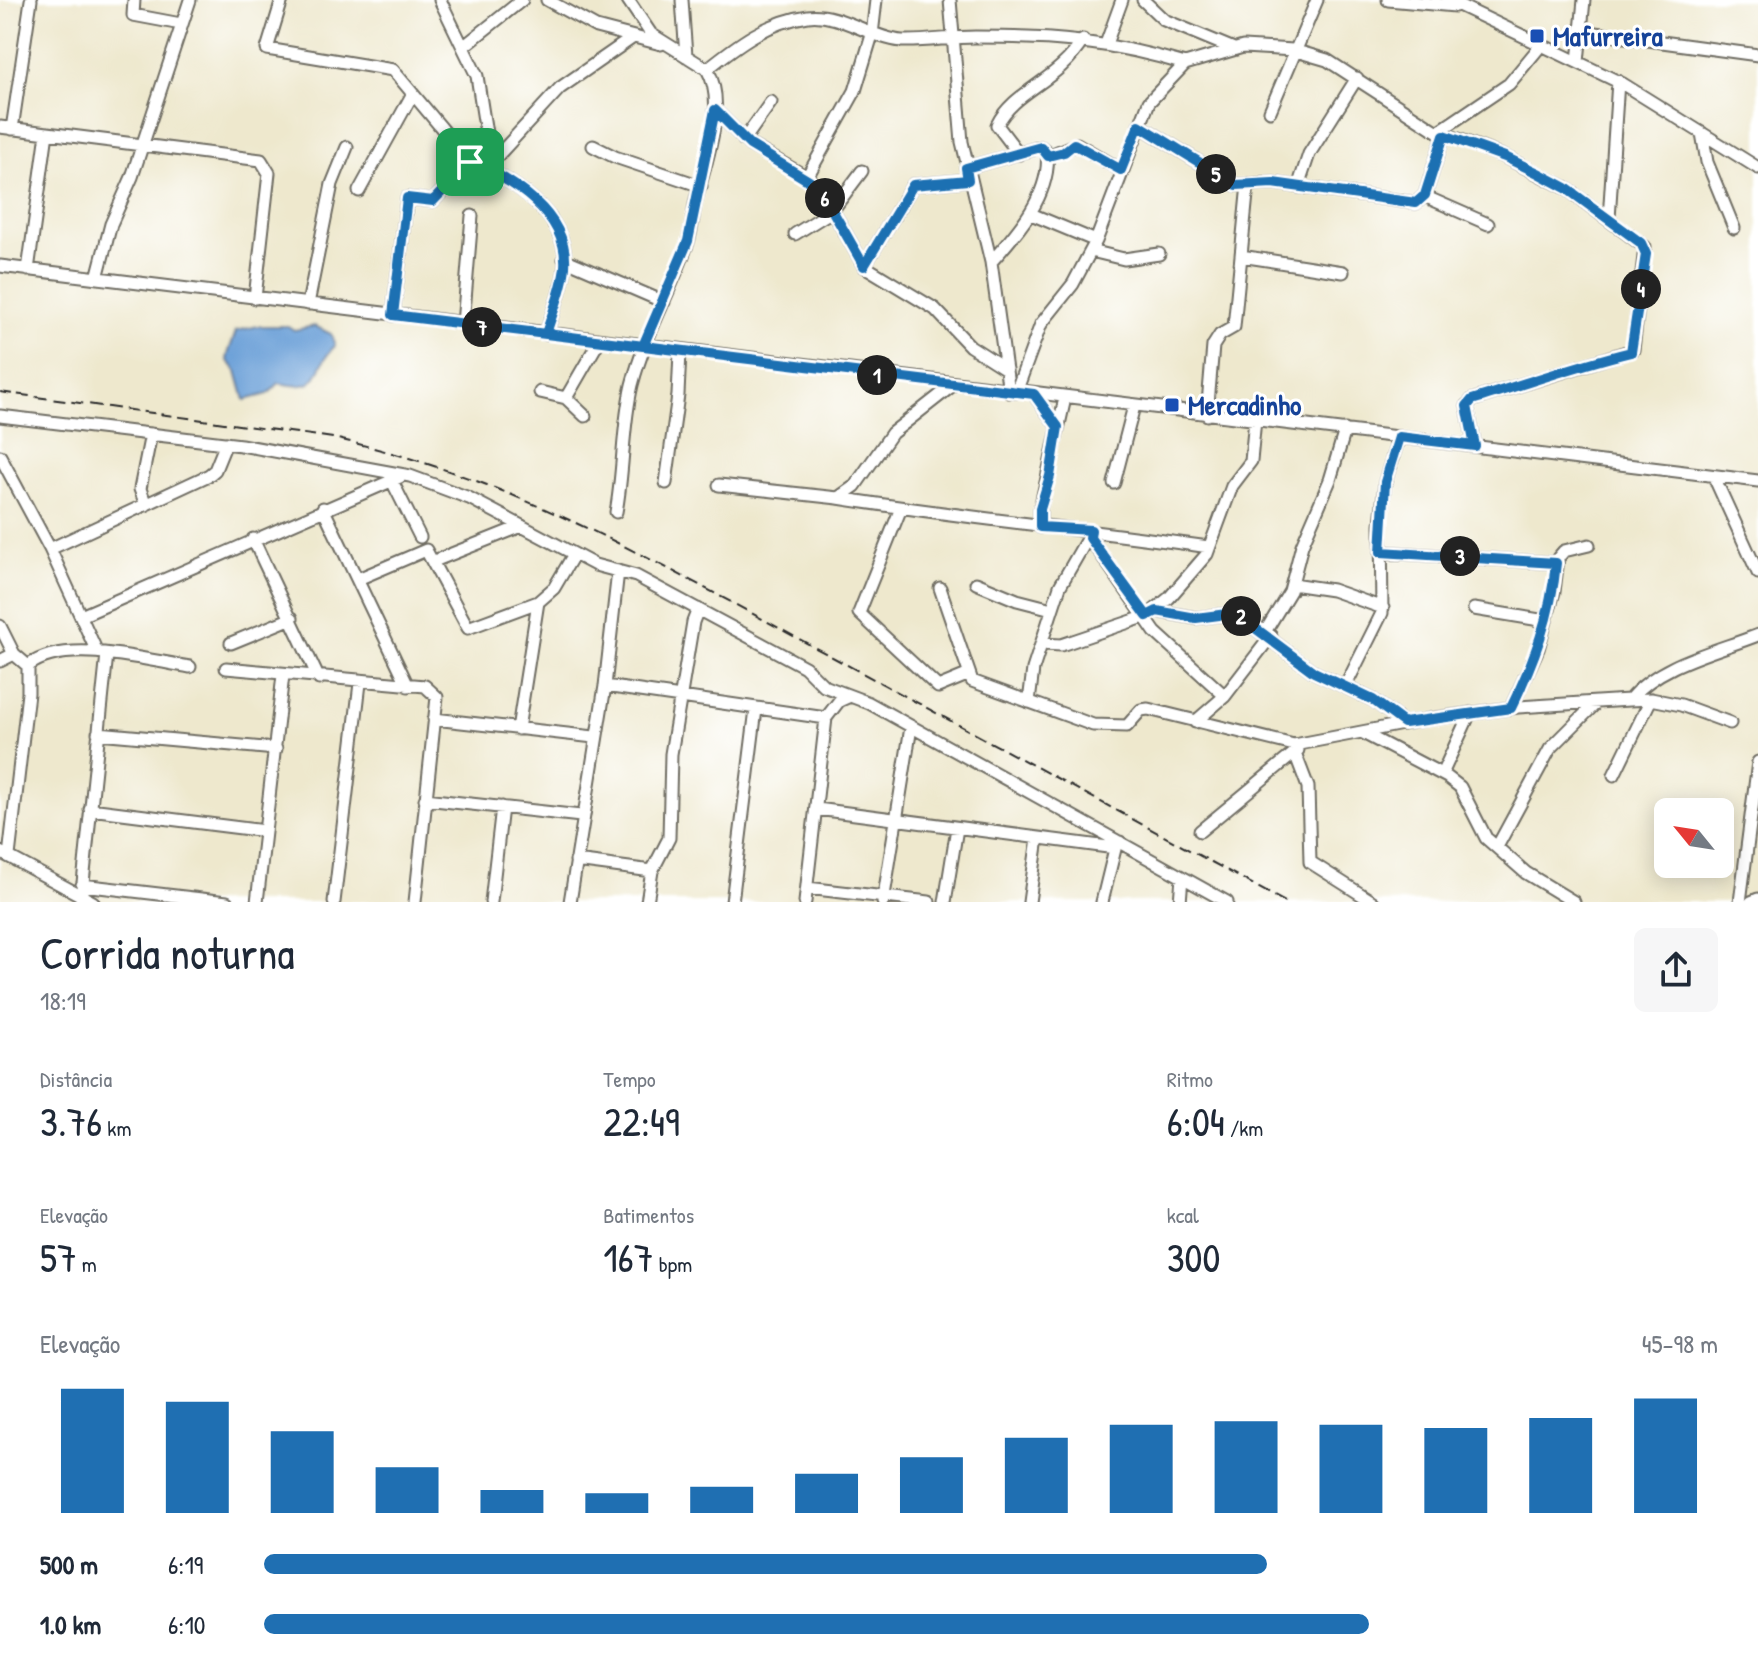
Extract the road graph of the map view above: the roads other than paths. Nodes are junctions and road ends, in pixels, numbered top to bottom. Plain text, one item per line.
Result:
1 (31, 0) edge
2 (134, 0) edge
3 (190, 0) edge
4 (282, 0) edge
5 (440, 0) edge
6 (522, 0) edge
7 (547, 0) edge
8 (628, 0) edge
9 (682, 0) edge
10 (876, 0) edge
11 (950, 0) edge
12 (1122, 0) edge
13 (1143, 0) edge
14 (1317, 0) edge
15 (1388, 0) edge
16 (1448, 0) edge
17 (1584, 0) edge
18 (1460, 6) junction
19 (181, 24) junction
20 (1581, 31) junction
21 (872, 35) junction
22 (955, 37) junction
23 (632, 38) junction
24 (1083, 40) junction
25 (1106, 44) junction
26 (1542, 44) junction
27 (667, 45) junction
28 (463, 47) junction
29 (1234, 49) junction
30 (1293, 50) junction
31 (1758, 55) edge
32 (686, 56) junction
33 (1578, 62) junction
34 (1185, 64) junction
35 (707, 69) junction
36 (1357, 78) junction
37 (1618, 81) junction
38 (412, 95) junction
39 (771, 102) dead end
40 (715, 110) junction
41 (1270, 111) dead end
42 (1139, 125) junction
43 (6, 128) edge
44 (47, 133) junction
45 (1441, 133) junction
46 (1702, 133) junction
47 (744, 140) junction
48 (142, 144) junction
49 (593, 146) dead end
50 (347, 147) dead end
51 (1019, 154) junction
52 (1048, 156) junction
53 (470, 162) junction
54 (493, 167) junction
55 (1758, 168) edge
56 (1121, 170) junction
57 (862, 171) dead end
58 (967, 174) junction
59 (807, 177) junction
60 (1248, 184) junction
61 (701, 186) junction
62 (1298, 187) junction
63 (359, 191) dead end
64 (1424, 196) junction
65 (832, 211) junction
66 (1031, 214) junction
67 (472, 216) dead end
68 (1609, 219) junction
69 (1488, 224) dead end
70 (1734, 228) dead end
71 (795, 234) dead end
72 (1093, 246) junction
73 (1159, 254) dead end
74 (1241, 256) junction
75 (564, 259) junction
76 (991, 262) junction
77 (0, 266) edge
78 (864, 266) junction
79 (28, 270) junction
80 (1343, 272) dead end
81 (97, 278) junction
82 (255, 298) junction
83 (664, 302) junction
84 (308, 304) junction
85 (393, 315) junction
86 (463, 324) junction
87 (546, 334) junction
88 (599, 341) junction
89 (643, 346) junction
90 (680, 352) junction
91 (1006, 369) junction
92 (953, 385) junction
93 (540, 392) dead end
94 (1013, 392) junction
95 (1034, 394) junction
96 (566, 398) junction
97 (1065, 398) junction
98 (1134, 406) junction
99 (1207, 415) junction
100 (0, 416) edge
101 (585, 416) dead end
102 (1255, 419) junction
103 (1058, 427) junction
104 (1345, 430) junction
105 (151, 434) junction
106 (1399, 437) junction
107 (226, 443) junction
108 (1475, 446) junction
109 (1, 462) edge
110 (404, 475) junction
111 (1714, 477) junction
112 (391, 479) junction
113 (1758, 481) edge
114 (666, 483) dead end
115 (1114, 483) dead end
116 (719, 485) dead end
117 (838, 498) junction
118 (146, 505) junction
119 (323, 508) junction
120 (901, 508) junction
121 (616, 512) dead end
122 (523, 526) junction
123 (1040, 527) junction
124 (1090, 534) junction
125 (420, 537) dead end
126 (253, 539) junction
127 (1589, 545) dead end
128 (1209, 547) junction
129 (50, 549) junction
130 (1381, 552) junction
131 (574, 554) junction
132 (434, 561) junction
133 (1556, 563) junction
134 (618, 571) junction
135 (1758, 573) edge
136 (358, 579) junction
137 (976, 583) dead end
138 (1292, 584) junction
139 (940, 588) dead end
140 (538, 602) junction
141 (1383, 608) junction
142 (698, 609) junction
143 (1052, 609) junction
144 (1474, 609) dead end
145 (1152, 613) junction
146 (81, 616) junction
147 (292, 618) junction
148 (1546, 621) junction
149 (0, 626) edge
150 (1268, 634) junction
151 (1758, 635) edge
152 (231, 643) dead end
153 (1043, 644) junction
154 (102, 653) junction
155 (14, 654) junction
156 (0, 661) edge
157 (28, 666) junction
158 (190, 667) dead end
159 (226, 668) dead end
160 (283, 675) junction
161 (967, 675) junction
162 (319, 679) junction
163 (360, 683) junction
164 (408, 686) junction
165 (605, 686) junction
166 (1345, 687) junction
167 (681, 695) junction
168 (1225, 696) junction
169 (848, 697) junction
170 (1651, 699) junction
171 (1629, 700) junction
172 (1029, 702) junction
173 (1597, 702) junction
174 (1511, 708) junction
175 (756, 709) junction
176 (1470, 713) junction
177 (826, 718) junction
178 (434, 719) junction
179 (1195, 722) junction
180 (1404, 723) junction
181 (1730, 723) dead end
182 (911, 727) junction
183 (518, 729) junction
184 (98, 733) junction
185 (1363, 733) junction
186 (594, 737) junction
187 (1305, 744) junction
188 (276, 749) junction
189 (1295, 753) junction
190 (1758, 762) edge
191 (1442, 774) junction
192 (1614, 775) dead end
193 (425, 799) junction
194 (502, 807) junction
195 (90, 809) junction
196 (817, 809) junction
197 (581, 816) junction
198 (898, 820) junction
199 (957, 828) junction
200 (265, 831) junction
201 (1200, 831) dead end
202 (1038, 838) junction
203 (1114, 846) junction
204 (1497, 847) junction
205 (5, 850) edge
206 (576, 861) junction
207 (652, 871) junction
208 (1182, 877) junction
209 (807, 888) junction
210 (84, 896) edge
211 (1758, 899) edge
212 (883, 900) edge
213 (1567, 900) edge
214 (227, 902) edge
215 (257, 902) edge
216 (334, 902) edge
217 (415, 902) edge
218 (491, 902) edge
219 (570, 902) edge
220 (647, 902) edge
221 (732, 902) edge
222 (805, 902) edge
223 (929, 902) edge
224 (945, 902) edge
225 (1029, 902) edge
226 (1102, 902) edge
227 (1180, 902) edge
228 (1227, 902) edge
229 (1373, 902) edge
230 (1740, 902) edge
231 (1751, 902) edge

1 - 43 street
2 - 19 street
3 - 19 street
4 - 38 street
5 - 28 street
6 - 28 street
7 - 23 street
8 - 27 street
9 - 32 street
10 - 21 street
11 - 22 street
12 - 25 street
13 - 29 street
14 - 30 street
15 - 18 street
16 - 18 street
17 - 20 street
18 - 26 street
19 - 48 street
20 - 31 street
20 - 33 street
21 - 22 street
21 - 35 street
21 - 59 street
22 - 24 street
22 - 58 street
23 - 27 street
23 - 54 street
24 - 25 street
24 - 51 street
25 - 34 street
26 - 33 street
26 - 45 street
27 - 32 street
28 - 54 street
29 - 30 street
29 - 34 street
30 - 36 street
30 - 41 street
32 - 35 street
33 - 37 street
34 - 42 street
35 - 40 street
36 - 45 street
36 - 62 street
37 - 46 street
37 - 68 street
38 - 53 street
38 - 63 street
39 - 47 street
40 - 47 street
40 - 61 street
42 - 56 street
42 - 60 street
43 - 44 street
44 - 48 street
44 - 79 street
45 - 64 street
45 - 68 street
46 - 55 street
46 - 70 street
47 - 59 street
48 - 81 street
48 - 82 street
49 - 61 street
50 - 84 street
51 - 52 street
51 - 58 street
52 - 56 street
52 - 66 street
53 - 54 street
53 - 85 street
54 - 75 street
56 - 72 street
57 - 65 street
58 - 76 street
58 - 78 street
59 - 65 street
60 - 62 street
60 - 74 street
61 - 83 street
62 - 64 street
64 - 69 street
65 - 71 street
65 - 78 street
66 - 72 street
66 - 76 street
67 - 86 street
68 - 108 street
72 - 73 street
72 - 94 street
74 - 80 street
74 - 99 street
75 - 83 street
75 - 87 street
76 - 91 street
77 - 79 street
78 - 91 street
79 - 81 street
81 - 82 street
82 - 84 street
83 - 89 street
84 - 85 street
85 - 86 street
86 - 87 street
87 - 88 street
88 - 89 street
88 - 96 street
89 - 90 street
89 - 121 street
90 - 92 street
90 - 114 street
91 - 94 street
92 - 94 street
92 - 117 street
93 - 96 street
94 - 95 street
95 - 97 street
95 - 103 street
96 - 101 street
97 - 98 street
97 - 103 street
98 - 99 street
98 - 115 street
99 - 102 street
100 - 105 street
102 - 104 street
102 - 128 street
103 - 123 street
104 - 106 street
104 - 138 street
105 - 107 street
105 - 118 street
106 - 108 street
106 - 130 street
107 - 110 street
107 - 118 street
108 - 111 street
109 - 129 street
110 - 112 street
110 - 122 street
111 - 113 street
111 - 135 street
112 - 119 street
112 - 125 street
116 - 117 street
117 - 120 street
118 - 129 street
119 - 126 street
119 - 136 street
120 - 123 street
120 - 161 street
122 - 131 street
122 - 132 street
123 - 124 street
124 - 128 street
124 - 143 street
124 - 145 street
126 - 146 street
126 - 147 street
127 - 133 street
128 - 145 street
129 - 146 street
130 - 133 street
130 - 141 street
131 - 134 street
131 - 140 street
132 - 136 street
132 - 140 street
133 - 148 street
134 - 142 street
134 - 165 street
136 - 164 street
137 - 143 street
138 - 141 street
138 - 150 street
139 - 161 street
140 - 183 street
141 - 166 street
142 - 167 street
142 - 169 street
143 - 153 street
144 - 148 street
145 - 150 street
145 - 153 street
145 - 168 street
146 - 154 street
147 - 152 street
147 - 162 street
148 - 174 street
149 - 155 street
150 - 166 street
150 - 168 street
151 - 171 street
153 - 172 street
154 - 157 street
154 - 158 street
154 - 184 street
155 - 156 street
155 - 157 street
157 - 205 street
159 - 160 street
160 - 162 street
160 - 188 street
161 - 172 street
162 - 163 street
163 - 164 street
163 - 216 street
164 - 178 street
165 - 167 street
165 - 186 street
166 - 180 street
167 - 175 street
167 - 207 street
168 - 179 street
169 - 177 street
169 - 182 street
170 - 171 street
170 - 181 street
170 - 192 street
171 - 173 street
172 - 179 street
173 - 174 street
173 - 204 street
174 - 176 street
175 - 177 street
175 - 221 street
176 - 180 street
176 - 191 street
177 - 196 street
178 - 183 street
178 - 193 street
179 - 187 street
180 - 185 street
182 - 198 street
182 - 203 street
183 - 186 street
184 - 188 street
184 - 195 street
185 - 187 street
185 - 191 street
186 - 197 street
187 - 189 street
188 - 200 street
189 - 201 street
189 - 229 street
190 - 230 street
191 - 204 street
193 - 194 street
193 - 217 street
194 - 197 street
194 - 218 street
195 - 200 street
195 - 210 street
196 - 198 street
196 - 209 street
197 - 206 street
198 - 199 street
198 - 212 street
199 - 202 street
199 - 224 street
200 - 215 street
202 - 203 street
202 - 225 street
203 - 208 street
203 - 226 street
204 - 213 street
205 - 210 street
206 - 207 street
206 - 219 street
207 - 220 street
208 - 227 street
208 - 228 street
209 - 212 street
209 - 222 street
210 - 214 street
211 - 231 street
212 - 223 street

